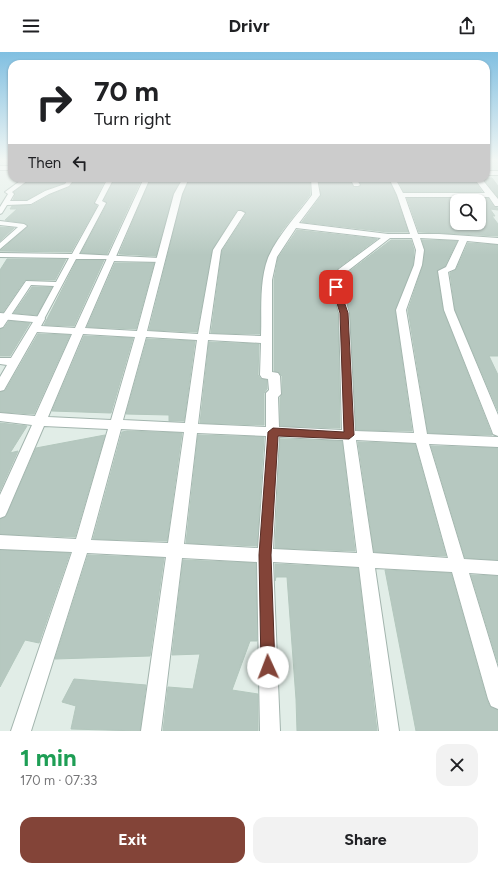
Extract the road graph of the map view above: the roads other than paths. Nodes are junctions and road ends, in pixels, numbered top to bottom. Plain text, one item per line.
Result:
1 (8, 192) edge
2 (50, 192) edge
3 (104, 192) edge
4 (141, 192) edge
5 (179, 192) edge
6 (316, 192) edge
7 (399, 192) edge
8 (488, 192) edge
9 (401, 195) junction
10 (491, 195) junction
11 (6, 203) junction
12 (498, 204) edge
13 (0, 212) edge
14 (241, 213) dead end
15 (0, 223) edge
16 (294, 225) junction
17 (414, 235) junction
18 (388, 236) junction
19 (464, 238) junction
20 (498, 241) edge
21 (0, 247) edge
22 (0, 255) edge
23 (74, 256) junction
24 (111, 258) junction
25 (160, 260) junction
26 (59, 284) junction
27 (40, 318) junction
28 (2, 319) edge
29 (34, 329) junction
30 (79, 331) junction
31 (140, 333) junction
32 (204, 337) junction
33 (267, 340) junction
34 (0, 361) edge
35 (15, 362) junction
36 (0, 387) edge
37 (0, 417) edge
38 (39, 421) junction
39 (116, 424) junction
40 (191, 428) junction
41 (498, 431) edge
42 (273, 432) junction
43 (349, 435) junction
44 (420, 439) junction
45 (498, 442) edge
46 (0, 512) edge
47 (0, 542) edge
48 (82, 545) junction
49 (176, 550) junction
50 (265, 555) junction
51 (366, 560) junction
52 (458, 565) junction
53 (498, 568) edge
54 (498, 699) edge
55 (21, 731) edge
56 (151, 731) edge
57 (270, 731) edge
58 (389, 731) edge

1 - 11 lane
2 - 11 lane
3 - 23 lane
4 - 24 street
5 - 25 street
6 - 16 street
7 - 9 street
8 - 10 street
9 - 10 street
9 - 17 street
10 - 12 street
11 - 13 lane
14 - 32 street
15 - 21 lane
16 - 18 street
16 - 33 street
17 - 18 street
17 - 19 street
17 - 44 street
18 - 43 street
19 - 20 street
19 - 41 street
22 - 23 lane
23 - 24 lane
23 - 26 lane
24 - 25 lane
24 - 30 street
25 - 31 street
26 - 27 lane
26 - 28 lane
27 - 28 street
27 - 29 street
29 - 30 street
29 - 35 street
30 - 31 street
30 - 38 street
31 - 32 street
31 - 39 street
32 - 33 street
32 - 40 street
33 - 42 street
34 - 35 street
35 - 36 street
37 - 38 street
38 - 39 street
38 - 46 street
39 - 40 street
39 - 48 street
40 - 42 street
40 - 49 street
42 - 43 street
42 - 50 street
43 - 44 street
43 - 51 street
44 - 45 street
44 - 52 street
47 - 48 street
48 - 49 street
48 - 55 street
49 - 50 street
49 - 56 street
50 - 51 street
50 - 57 street
51 - 52 street
51 - 58 street
52 - 53 street
52 - 54 street

